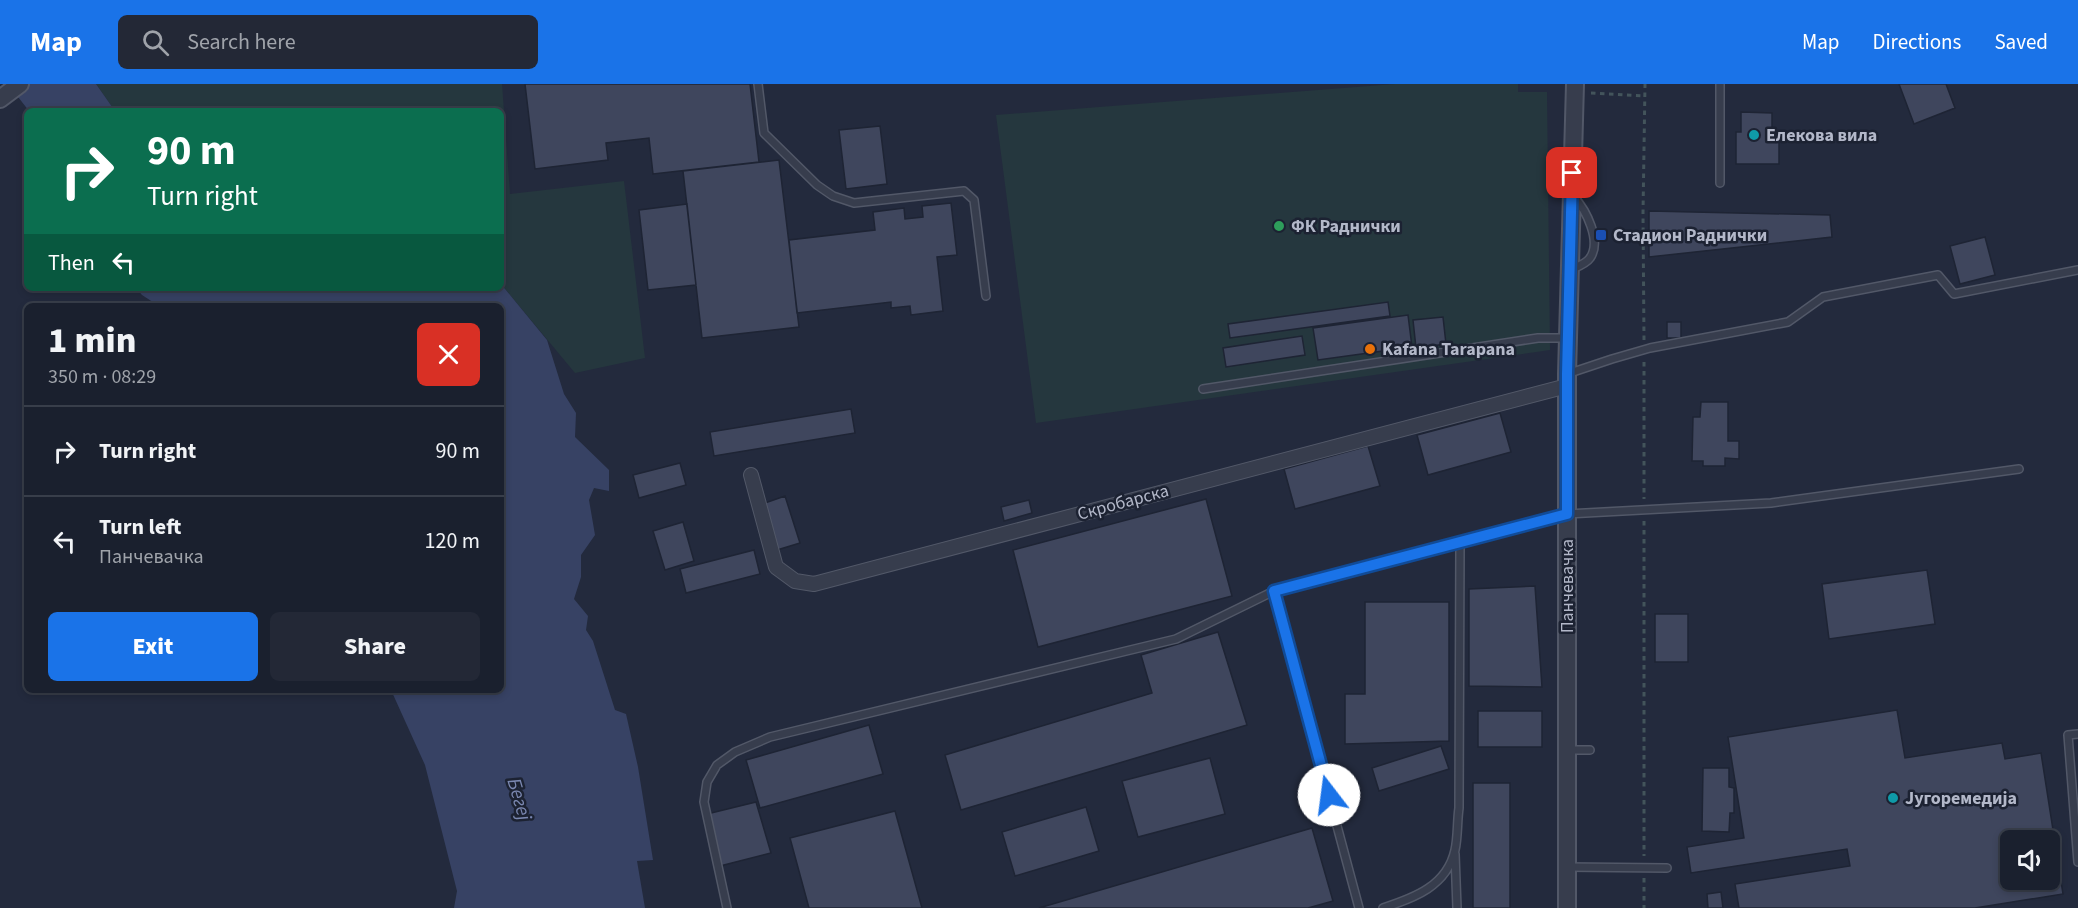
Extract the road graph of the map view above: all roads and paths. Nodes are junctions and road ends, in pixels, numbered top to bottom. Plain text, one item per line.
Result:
1 (20, 84) edge
2 (758, 84) edge
3 (1645, 84) edge
4 (1720, 84) edge
5 (1575, 88) edge
6 (1645, 96) junction
7 (0, 99) edge
8 (1720, 183) dead end
9 (1571, 193) junction
10 (1570, 270) junction
11 (2078, 270) edge
12 (986, 296) dead end
13 (1568, 338) junction
14 (1644, 350) junction
15 (1567, 380) junction
16 (1203, 389) dead end
17 (2019, 469) dead end
18 (751, 475) dead end
19 (1644, 509) junction
20 (1567, 514) junction
21 (1460, 543) junction
22 (1274, 591) junction
23 (2078, 734) edge
24 (1567, 750) junction
25 (1590, 750) dead end
26 (1455, 851) junction
27 (2078, 862) edge
28 (1567, 867) junction
29 (1667, 867) dead end
30 (1644, 868) junction
31 (727, 908) edge
32 (1359, 908) edge
33 (1383, 908) edge
34 (1457, 908) edge
35 (1567, 908) edge
36 (1644, 908) edge

1 - 7 street
2 - 12 lane
3 - 6 path
4 - 8 lane
5 - 6 path
5 - 9 street, Панчевачка
6 - 14 path
9 - 10 street, Панчевачка
9 - 10 lane
10 - 13 street, Панчевачка
11 - 14 lane
13 - 15 street, Панчевачка
13 - 16 lane
14 - 15 lane
14 - 19 path
15 - 18 street, Скробарска
15 - 20 street, Панчевачка
17 - 19 lane
19 - 20 lane
19 - 30 path
20 - 21 lane
20 - 24 street, Панчевачка
21 - 22 lane
21 - 26 lane
22 - 31 lane
22 - 32 lane
23 - 27 lane
24 - 25 lane
24 - 28 street, Панчевачка
26 - 33 lane
26 - 34 lane
28 - 30 lane
28 - 35 street, Панчевачка
29 - 30 lane
30 - 36 path

